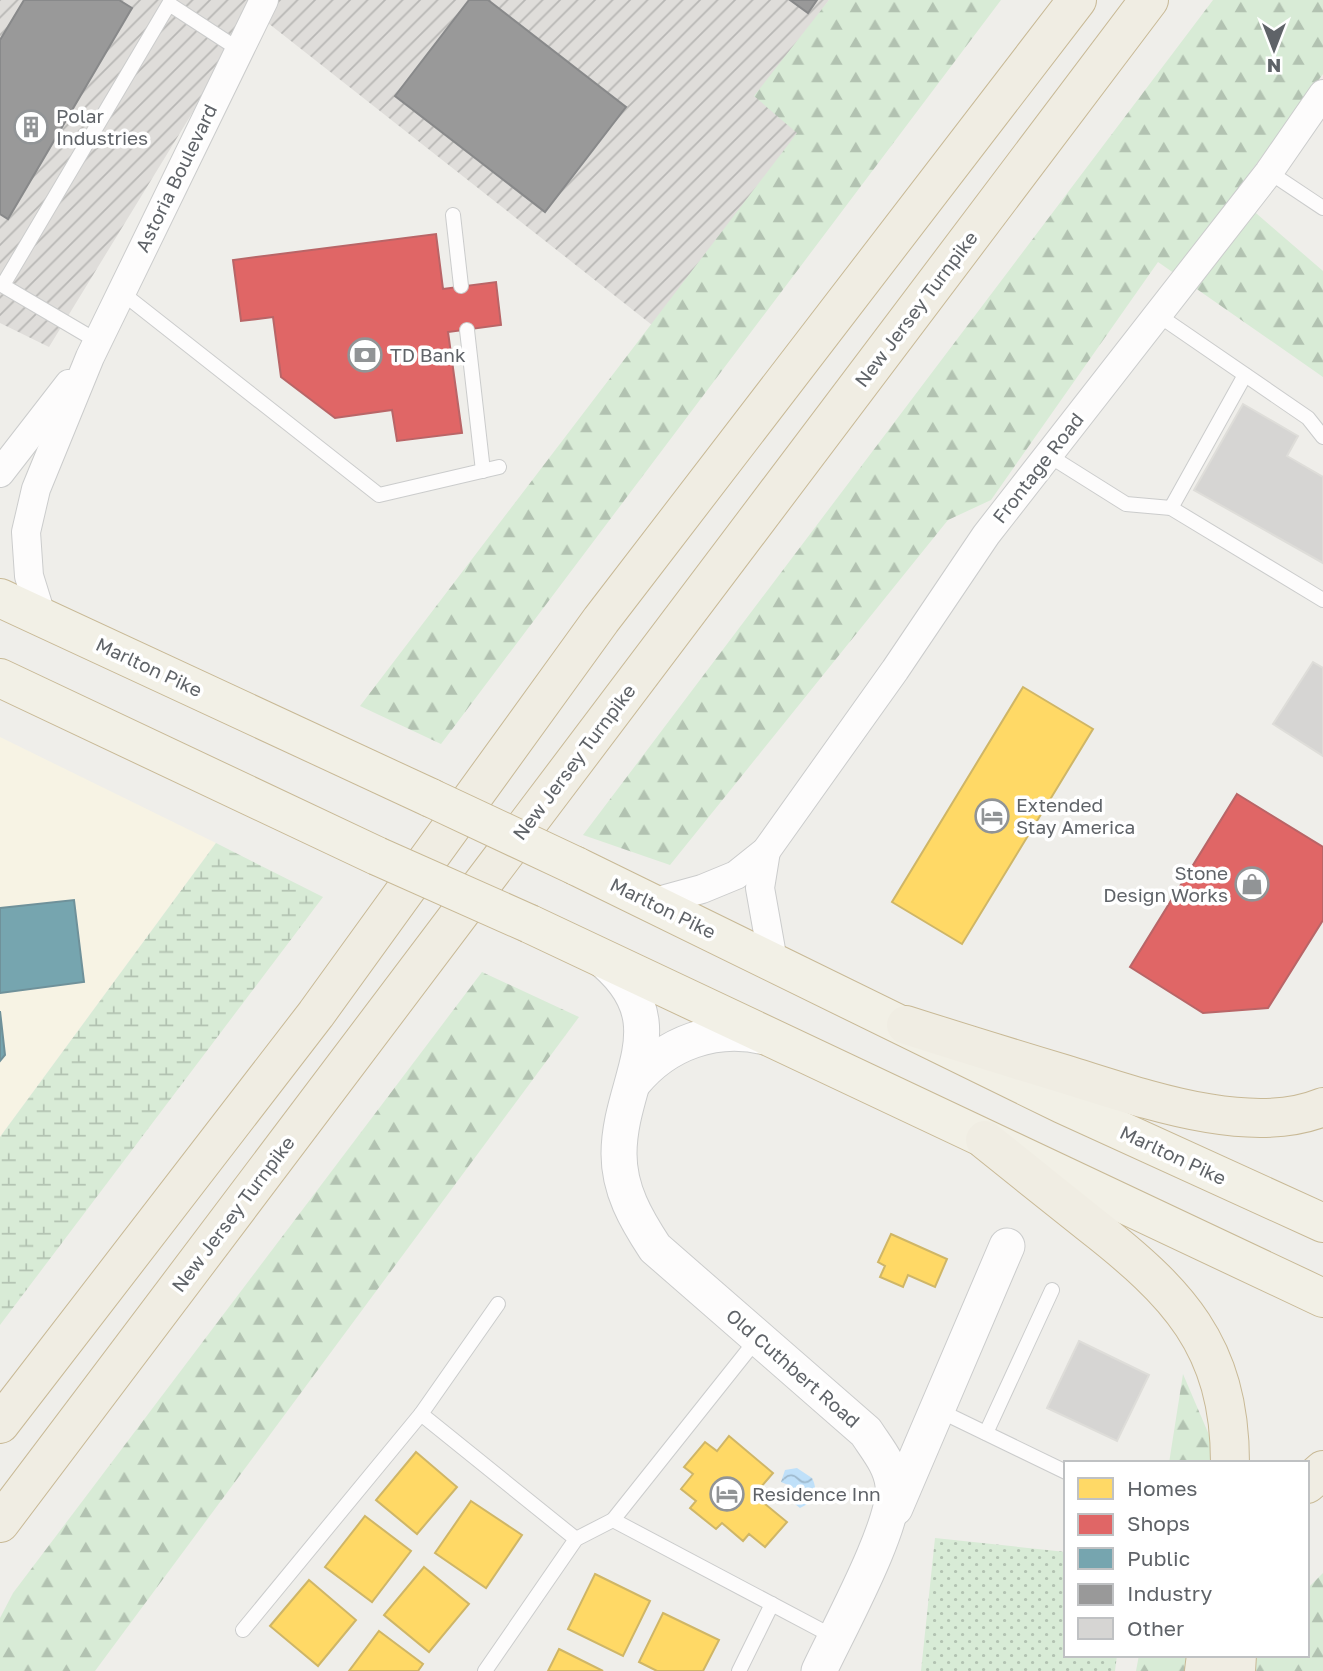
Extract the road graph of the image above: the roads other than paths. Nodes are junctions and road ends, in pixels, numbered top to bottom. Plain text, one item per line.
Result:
1 (264, 0) edge
2 (1077, 0) edge
3 (1149, 0) edge
4 (238, 49) junction
5 (1323, 94) edge
6 (1269, 172) junction
7 (1323, 208) edge
8 (453, 215) dead end
9 (1, 285) edge
10 (461, 286) dead end
11 (121, 292) junction
12 (1158, 315) junction
13 (467, 330) dead end
14 (94, 349) junction
15 (1245, 375) junction
16 (1323, 437) edge
17 (1048, 455) junction
18 (499, 467) dead end
19 (483, 471) junction
20 (0, 473) edge
21 (1171, 508) junction
22 (0, 598) edge
23 (1323, 600) edge
24 (42, 618) junction
25 (5, 684) edge
26 (766, 851) junction
27 (651, 903) junction
28 (598, 956) junction
29 (773, 961) junction
30 (906, 1025) junction
31 (776, 1041) junction
32 (634, 1082) junction
33 (1323, 1107) edge
34 (985, 1140) junction
35 (1323, 1223) edge
36 (1007, 1246) dead end
37 (1052, 1290) dead end
38 (1323, 1297) edge
39 (498, 1304) dead end
40 (758, 1338) junction
41 (937, 1409) junction
42 (421, 1414) junction
43 (0, 1424) edge
44 (986, 1433) junction
45 (1230, 1461) edge
46 (1323, 1470) edge
47 (1064, 1471) edge
48 (1309, 1482) edge
49 (892, 1514) junction
50 (613, 1520) junction
51 (0, 1523) edge
52 (576, 1539) junction
53 (772, 1604) junction
54 (243, 1630) dead end
55 (835, 1637) junction
56 (485, 1671) edge
57 (739, 1671) edge
58 (819, 1671) edge

1 - 4 street, Astoria Boulevard
2 - 43 highway
3 - 51 highway, New Jersey Turnpike
4 - 9 lane
4 - 11 street, Astoria Boulevard
5 - 6 street, Frontage Road
6 - 7 lane
6 - 12 street, Frontage Road
8 - 10 lane
9 - 14 lane
11 - 14 street, Astoria Boulevard
11 - 19 lane
12 - 15 lane
12 - 17 street, Frontage Road
13 - 19 lane
14 - 20 street, Astoria Boulevard
14 - 24 street, Astoria Boulevard
15 - 16 lane
15 - 21 lane
17 - 21 lane
17 - 26 street, Frontage Road
18 - 19 lane
21 - 23 lane
22 - 24 highway, Marlton Pike
24 - 27 highway, Marlton Pike, bridge
25 - 28 highway, bridge
26 - 27 street, Frontage Road
26 - 29 street, Frontage Road
27 - 29 highway, Marlton Pike
28 - 31 highway
28 - 32 street, Old Cuthbert Road
29 - 30 highway, Marlton Pike
30 - 33 highway
30 - 35 highway, Marlton Pike
31 - 32 street, Old Cuthbert Road
31 - 34 highway
32 - 40 street, Old Cuthbert Road
34 - 38 highway
34 - 45 highway
36 - 41 street
37 - 44 lane
39 - 42 lane
40 - 49 street, Old Cuthbert Road
40 - 50 lane
41 - 44 lane
41 - 49 street
42 - 52 lane
42 - 54 lane
44 - 47 lane
46 - 48 highway
49 - 55 street, Old Cuthbert Road
50 - 52 lane
50 - 53 lane
52 - 56 lane
53 - 55 lane
53 - 57 lane
55 - 58 street, Old Cuthbert Road

